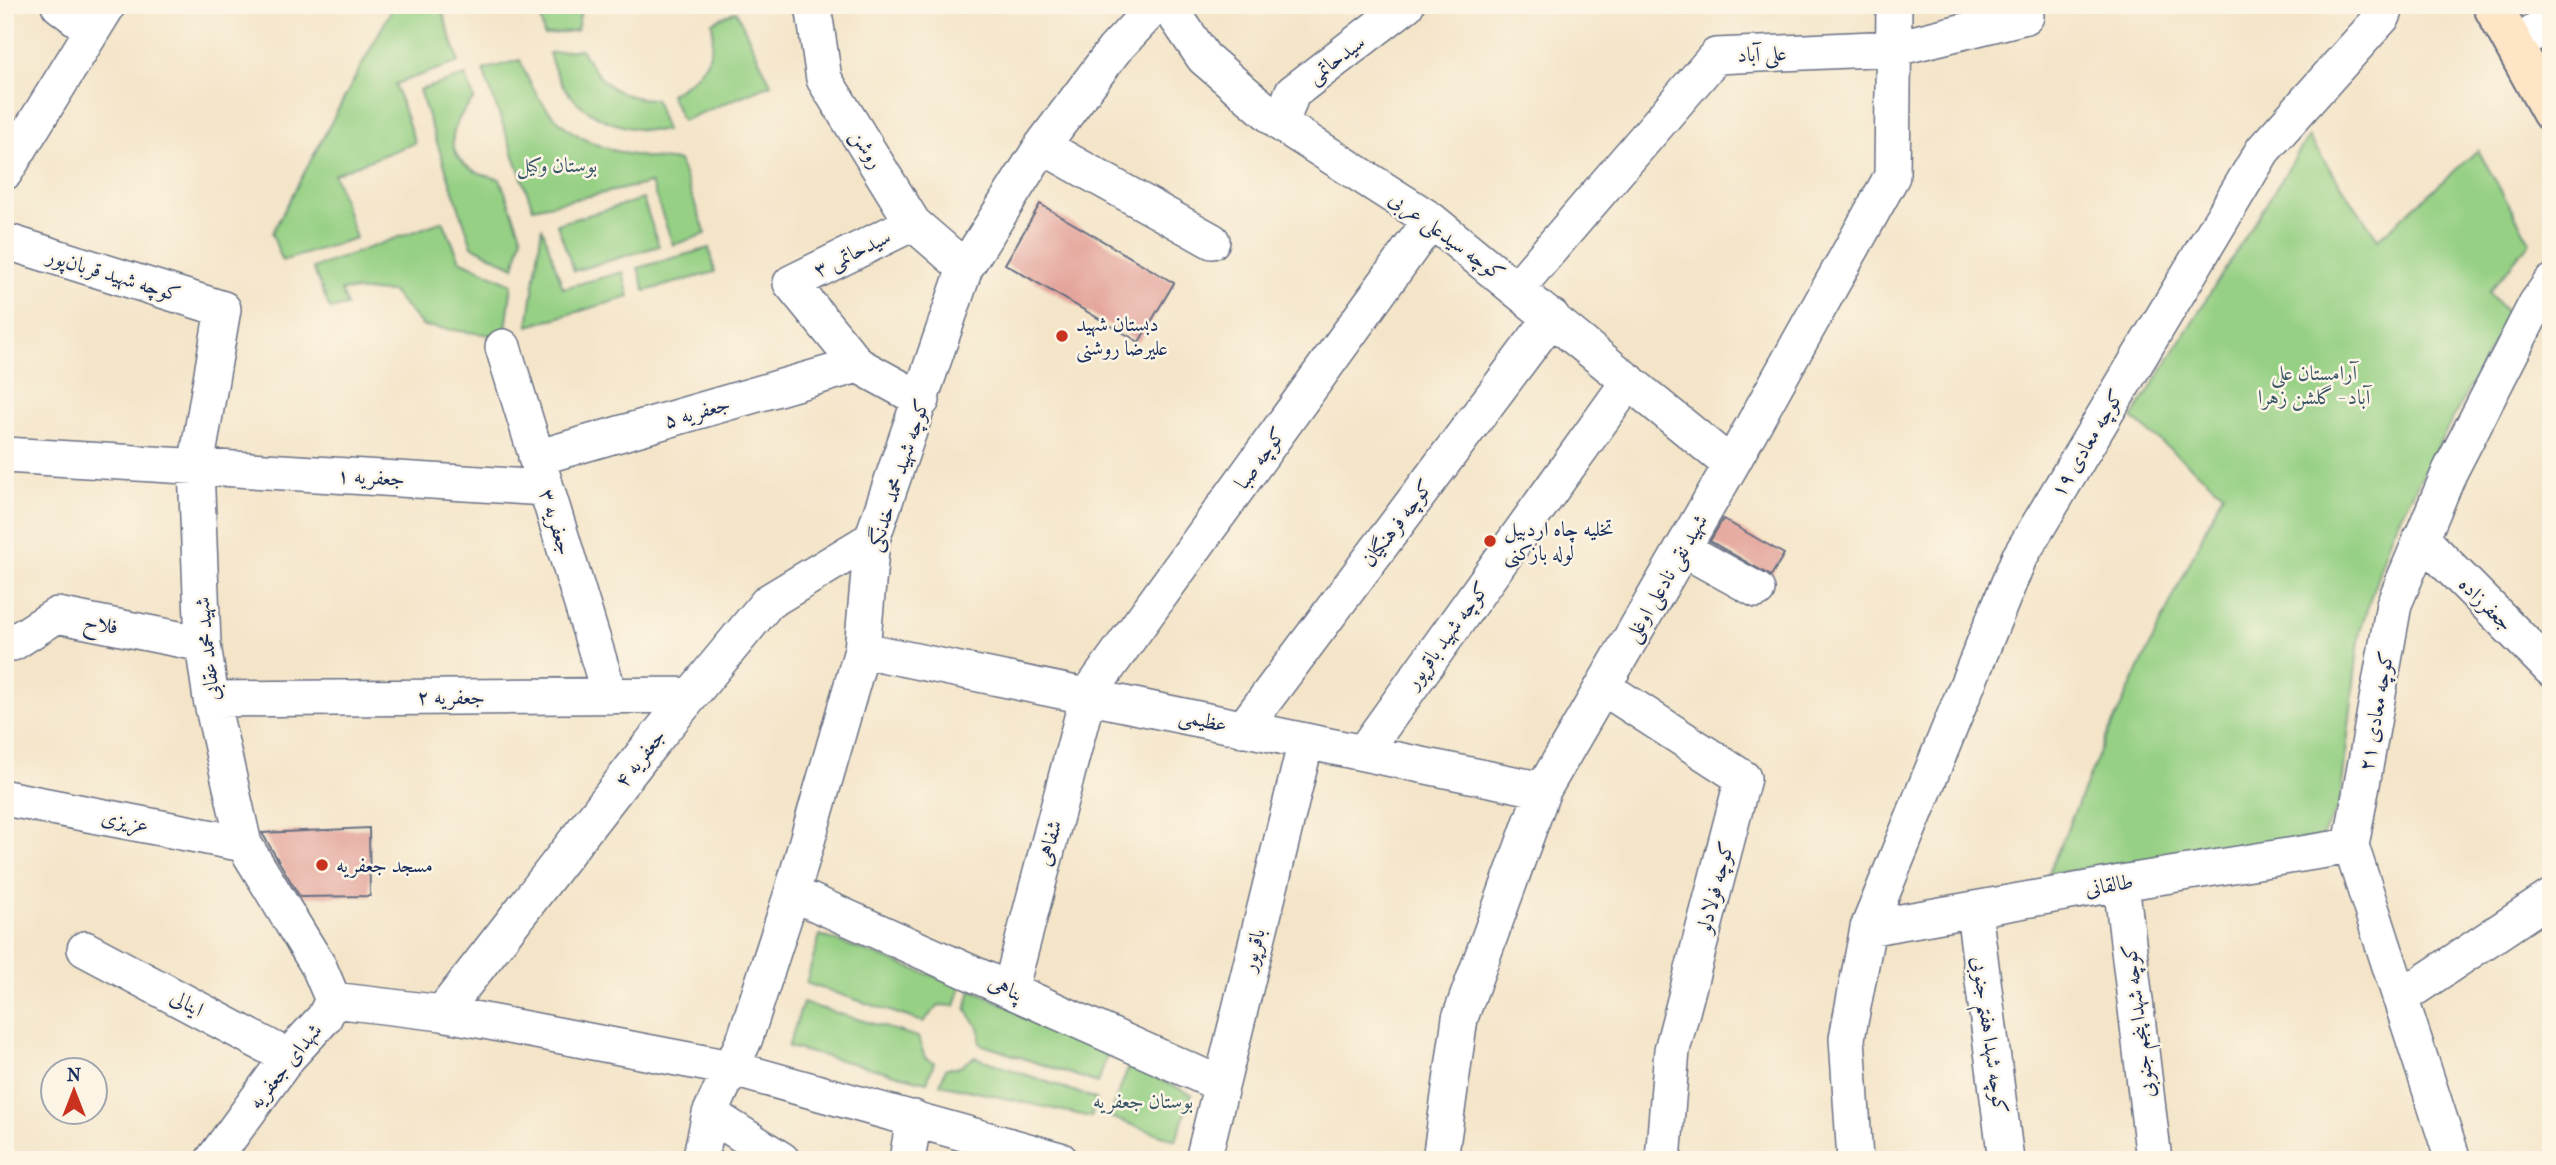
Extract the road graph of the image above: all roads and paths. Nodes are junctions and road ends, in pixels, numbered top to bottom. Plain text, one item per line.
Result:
1 (59, 5) edge
2 (813, 5) edge
3 (1156, 5) edge
4 (1168, 5) edge
5 (1406, 5) edge
6 (1894, 5) edge
7 (2387, 5) edge
8 (2492, 5) edge
9 (2025, 16) dead end
10 (100, 17) edge
11 (2551, 22) edge
12 (2513, 46) junction
13 (1896, 48) junction
14 (2551, 112) edge
15 (1280, 124) junction
16 (1042, 146) junction
17 (5, 172) edge
18 (1431, 220) junction
19 (914, 223) junction
20 (5, 241) edge
21 (1213, 241) dead end
22 (965, 268) junction
23 (2551, 283) edge
24 (1517, 288) junction
25 (223, 309) joint
26 (1552, 317) junction
27 (502, 347) dead end
28 (858, 365) junction
29 (1629, 381) junction
30 (922, 400) junction
31 (5, 455) edge
32 (1731, 465) junction
33 (196, 467) junction
34 (541, 473) junction
35 (2421, 538) junction
36 (872, 540) junction
37 (1683, 549) junction
38 (1757, 590) dead end
39 (5, 641) edge
40 (203, 644) junction
41 (862, 650) junction
42 (2551, 669) edge
43 (1604, 687) junction
44 (691, 695) junction
45 (1088, 695) junction
46 (610, 696) junction
47 (211, 699) junction
48 (1243, 729) junction
49 (1306, 741) junction
50 (1363, 753) junction
51 (1544, 790) junction
52 (5, 798) edge
53 (244, 844) junction
54 (2351, 846) junction
55 (2121, 883) junction
56 (792, 893) junction
57 (2551, 897) edge
58 (1974, 911) junction
59 (1868, 928) junction
60 (85, 949) dead end
61 (319, 967) joint
62 (1010, 990) junction
63 (2400, 998) junction
64 (333, 1000) junction
65 (442, 1013) junction
66 (288, 1057) junction
67 (730, 1068) junction
68 (1220, 1084) junction
69 (710, 1114) junction
70 (914, 1118) junction
71 (213, 1160) edge
72 (700, 1160) edge
73 (782, 1160) edge
74 (907, 1160) edge
75 (1060, 1160) edge
76 (1203, 1160) edge
77 (1440, 1160) edge
78 (1663, 1160) edge
79 (1855, 1160) edge
80 (2006, 1160) edge
81 (2154, 1160) edge
82 (2453, 1160) edge

1 - 10 street
2 - 19 street, روشن
3 - 16 street, کوچه شهید محمد خدنگی
4 - 15 street, کوچه سیدعلی عربی
5 - 15 street, سیدحاتمی
6 - 13 street, شهید نقی نادعلی اوغلی
7 - 59 street, کوچه معادی ۱۹
8 - 12 main road
9 - 13 street, علی آباد
10 - 17 street
11 - 12 street
12 - 14 main road
13 - 24 street, علی آباد
13 - 32 street, شهید نقی نادعلی اوغلی
15 - 18 street, کوچه سیدعلی عربی
16 - 21 street
16 - 22 street, کوچه شهید محمد خدنگی
18 - 24 street, کوچه سیدعلی عربی
18 - 45 street, کوچه صبا
19 - 22 street, روشن
19 - 28 street, سیدحاتمی ۳
20 - 25 street, کوچه شهید قربان‌پور
22 - 30 street, کوچه شهید محمد خدنگی
23 - 35 street, کوچه معادی ۲۱
24 - 26 street, کوچه سیدعلی عربی
25 - 33 street, شهید محمد عقابی
26 - 29 street, کوچه سیدعلی عربی
26 - 48 street, کوچه فرهنگیان
27 - 34 street, جعفریه ۳
28 - 30 street
28 - 34 street, جعفریه ۵
29 - 32 street, کوچه سیدعلی عربی
29 - 50 street, کوچه شهید باقرپور
30 - 36 street, کوچه شهید محمد خدنگی
31 - 33 street, جعفریه ۱
32 - 37 street, شهید نقی نادعلی اوغلی
33 - 34 street, جعفریه ۱
33 - 40 street, شهید محمد عقابی
34 - 46 street, جعفریه ۳
35 - 42 street, جعفرزاده
35 - 54 street, کوچه معادی ۲۱
36 - 41 street, کوچه شهید محمد خدنگی
36 - 44 street, جعفریه ۴
37 - 38 street
37 - 43 street, شهید نقی نادعلی اوغلی
39 - 40 street, فلاح
40 - 47 street, شهید محمد عقابی
41 - 45 street, عظیمی
41 - 56 street, کوچه شهید محمد خدنگی
43 - 51 street, شهید نقی نادعلی اوغلی
43 - 78 street, کوچه فولادلو
44 - 46 street, جعفریه ۲
44 - 65 street, جعفریه ۴
45 - 48 street, عظیمی
45 - 62 street, شفاهی
46 - 47 street, جعفریه ۲
47 - 53 street, شهید محمد عقابی
48 - 49 street, عظیمی
49 - 50 street, عظیمی
49 - 68 street, باقرپور
50 - 51 street, عظیمی
51 - 77 street, شهید نقی نادعلی اوغلی
52 - 53 street, عزیزی
53 - 61 street, شهید محمد عقابی
54 - 55 street, طالقانی
54 - 63 street, کوچه معادی ۲۱
55 - 58 street, طالقانی
55 - 81 street, کوچه شهدا پنجم جنوبی
56 - 62 street, پناهی
56 - 67 street, کوچه شهید محمد خدنگی
57 - 63 street
58 - 59 street, طالقانی
58 - 80 street, کوچه شهدا هفتم جنوبی
59 - 79 street, کوچه معادی ۱۹
60 - 66 street, اینالی
61 - 64 street, شهدای جعفریه
62 - 68 street, پناهی
63 - 82 street, کوچه معادی ۲۱
64 - 65 street
64 - 66 street, شهدای جعفریه
65 - 67 street
66 - 71 street, شهدای جعفریه
67 - 69 street, کوچه شهید محمد خدنگی
67 - 70 street
68 - 76 street, باقرپور
69 - 72 street, کوچه شهید محمد خدنگی
69 - 73 street
70 - 74 street
70 - 75 street

